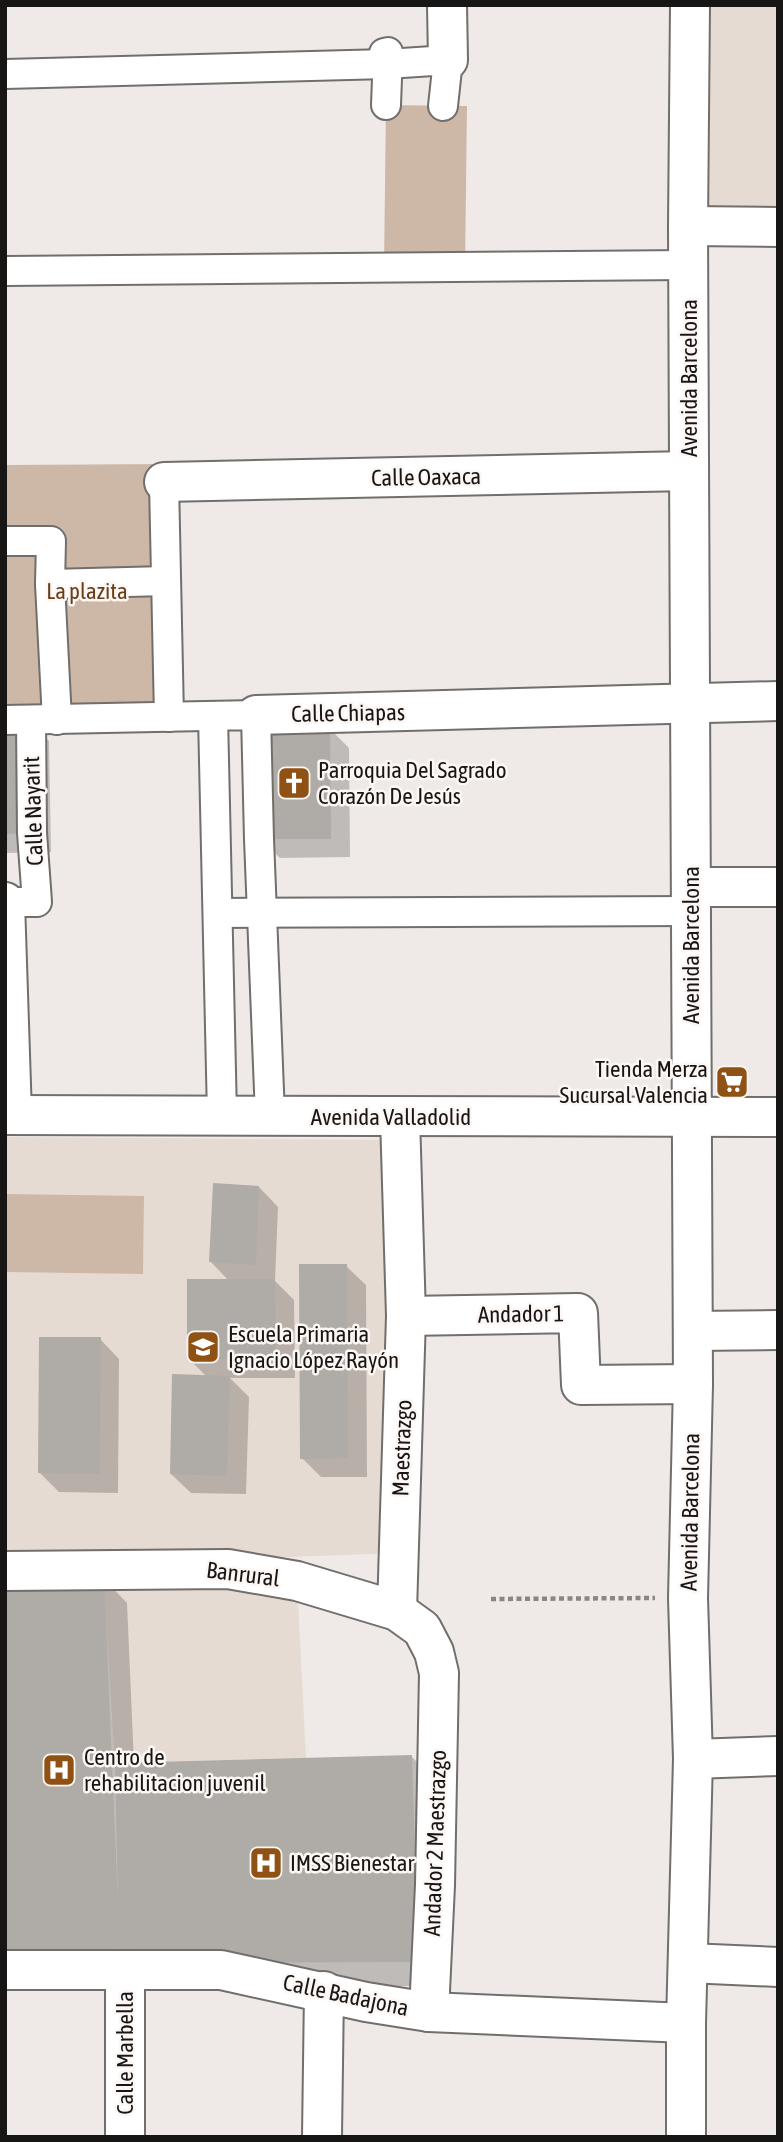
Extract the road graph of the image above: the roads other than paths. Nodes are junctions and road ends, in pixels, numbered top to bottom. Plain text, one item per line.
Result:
1 (447, 5) edge
2 (690, 5) edge
3 (448, 60) junction
4 (5, 64) edge
5 (387, 64) junction
6 (5, 74) edge
7 (386, 105) dead end
8 (443, 106) dead end
9 (688, 226) junction
10 (778, 227) edge
11 (688, 265) junction
12 (5, 271) edge
13 (689, 471) junction
14 (164, 482) joint
15 (5, 541) edge
16 (166, 581) junction
17 (50, 584) junction
18 (778, 701) edge
19 (690, 704) junction
20 (257, 715) junction
21 (213, 716) junction
22 (169, 718) junction
23 (31, 720) edge
24 (778, 887) edge
25 (691, 899) junction
26 (16, 902) edge
27 (263, 913) junction
28 (218, 914) junction
29 (9, 1115) edge
30 (222, 1116) junction
31 (271, 1116) junction
32 (400, 1117) junction
33 (692, 1117) junction
34 (778, 1117) edge
35 (406, 1316) junction
36 (778, 1330) edge
37 (693, 1331) junction
38 (693, 1384) junction
39 (5, 1571) edge
40 (397, 1611) junction
41 (439, 1673) joint
42 (778, 1756) edge
43 (693, 1759) junction
44 (688, 1963) junction
45 (778, 1967) edge
46 (5, 1970) edge
47 (125, 1970) junction
48 (324, 1991) junction
49 (429, 2012) junction
50 (686, 2023) junction
51 (125, 2137) edge
52 (322, 2137) edge
53 (686, 2137) edge

1 - 3 street
2 - 9 street, Avenida Barcelona
3 - 5 street
3 - 8 street
4 - 5 street
5 - 6 street
5 - 7 street
9 - 10 street
9 - 11 street, Avenida Barcelona
11 - 12 street
11 - 13 street, Avenida Barcelona
13 - 14 street, Calle Oaxaca
13 - 19 street, Avenida Barcelona
14 - 16 street
15 - 17 street, Calle Nayarit
16 - 17 street
16 - 22 street
17 - 23 street, Calle Nayarit
18 - 19 street, Calle Chiapas
19 - 20 street, Calle Chiapas
19 - 25 street, Avenida Barcelona
20 - 21 street, Calle Chiapas
20 - 27 street
21 - 22 street, Calle Chiapas
21 - 28 street
22 - 23 street, Calle Chiapas
23 - 26 street, Calle Nayarit
24 - 25 street
25 - 27 street
25 - 33 street, Avenida Barcelona
26 - 29 street, Calle Nayarit
27 - 28 street
27 - 31 street
28 - 30 street
29 - 30 street, Avenida Valladolid
30 - 31 street, Avenida Valladolid
31 - 32 street, Avenida Valladolid
32 - 33 street, Avenida Valladolid
32 - 35 street, Maestrazgo
33 - 34 street, Avenida Valladolid
33 - 37 street, Avenida Barcelona
35 - 38 street, Andador 1
35 - 40 street, Maestrazgo
36 - 37 street
37 - 38 street, Avenida Barcelona
38 - 43 street, Avenida Barcelona
39 - 40 street, Banrural
40 - 41 street, Banrural
41 - 49 street, Andador 2 Maestrazgo
42 - 43 street
43 - 44 street, Avenida Barcelona
44 - 45 street
44 - 50 street, Avenida Barcelona
46 - 47 street, Calle Badajona
47 - 48 street, Calle Badajona
47 - 51 street, Calle Marbella
48 - 49 street, Calle Badajona
48 - 52 street
49 - 50 street, Calle Badajona
50 - 53 street, Avenida Barcelona

